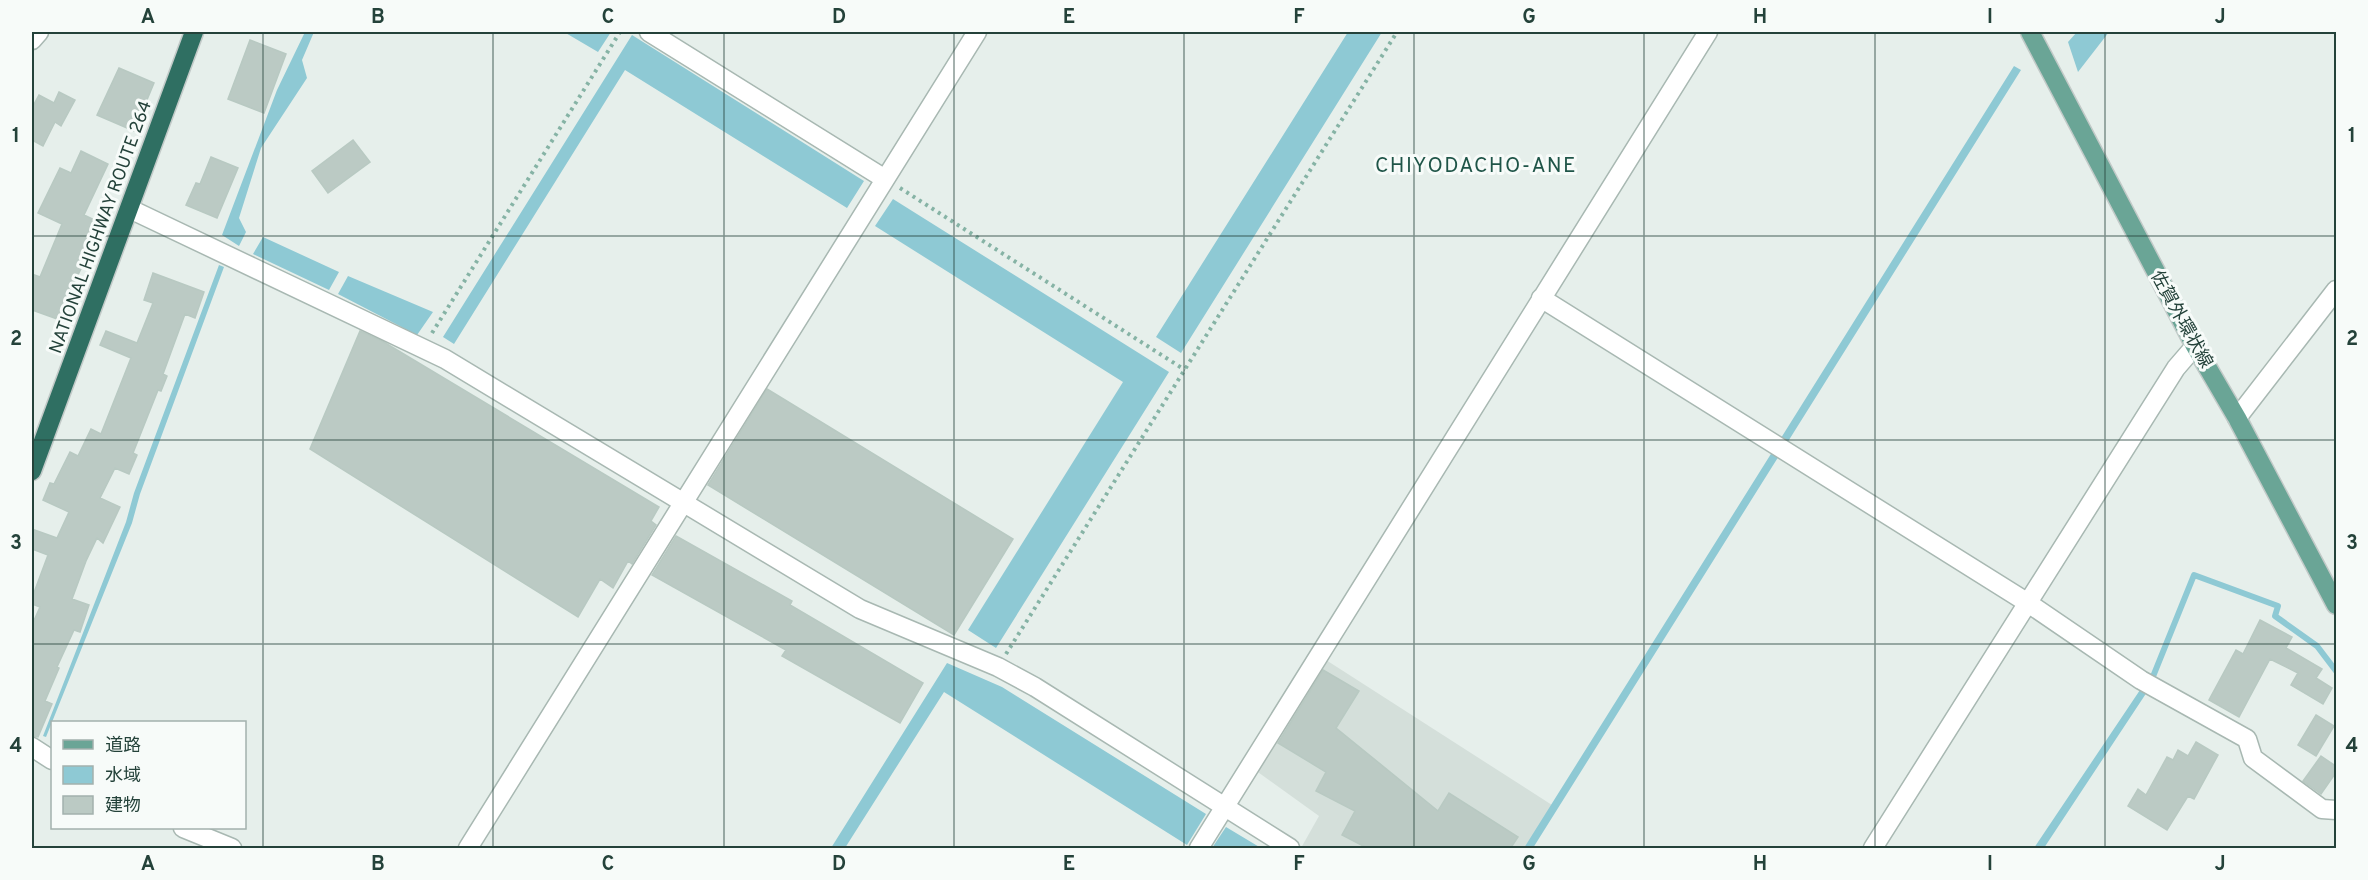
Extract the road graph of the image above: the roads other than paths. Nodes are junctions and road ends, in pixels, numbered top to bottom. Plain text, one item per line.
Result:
1 (39, 32) edge
2 (194, 32) edge
3 (649, 32) edge
4 (977, 32) edge
5 (1708, 32) edge
6 (2030, 32) edge
7 (32, 40) edge
8 (885, 179) junction
9 (130, 208) junction
10 (2337, 290) edge
11 (1541, 298) junction
12 (2195, 346) junction
13 (2237, 418) junction
14 (37, 441) edge
15 (32, 471) edge
16 (683, 504) junction
17 (2028, 603) junction
18 (2337, 605) edge
19 (32, 747) edge
20 (51, 759) edge
21 (1224, 807) junction
22 (2337, 810) edge
23 (185, 829) edge
24 (232, 849) edge
25 (468, 849) edge
26 (1199, 849) edge
27 (1290, 849) edge
28 (1873, 849) edge

1 - 7 street
2 - 9 highway, NATIONAL HIGHWAY ROUTE 264
3 - 8 street
4 - 8 street
5 - 11 street
6 - 12 main road, 佐賀外環状線
8 - 16 street
9 - 14 highway, NATIONAL HIGHWAY ROUTE 264
9 - 16 street
10 - 13 street
11 - 17 street
11 - 21 street
12 - 13 main road, 佐賀外環状線
12 - 17 street
13 - 18 main road, 佐賀外環状線
14 - 15 highway, NATIONAL HIGHWAY ROUTE 264
16 - 21 street
16 - 25 street
17 - 22 street
17 - 28 street
19 - 20 street
21 - 26 street
21 - 27 street
23 - 24 street

